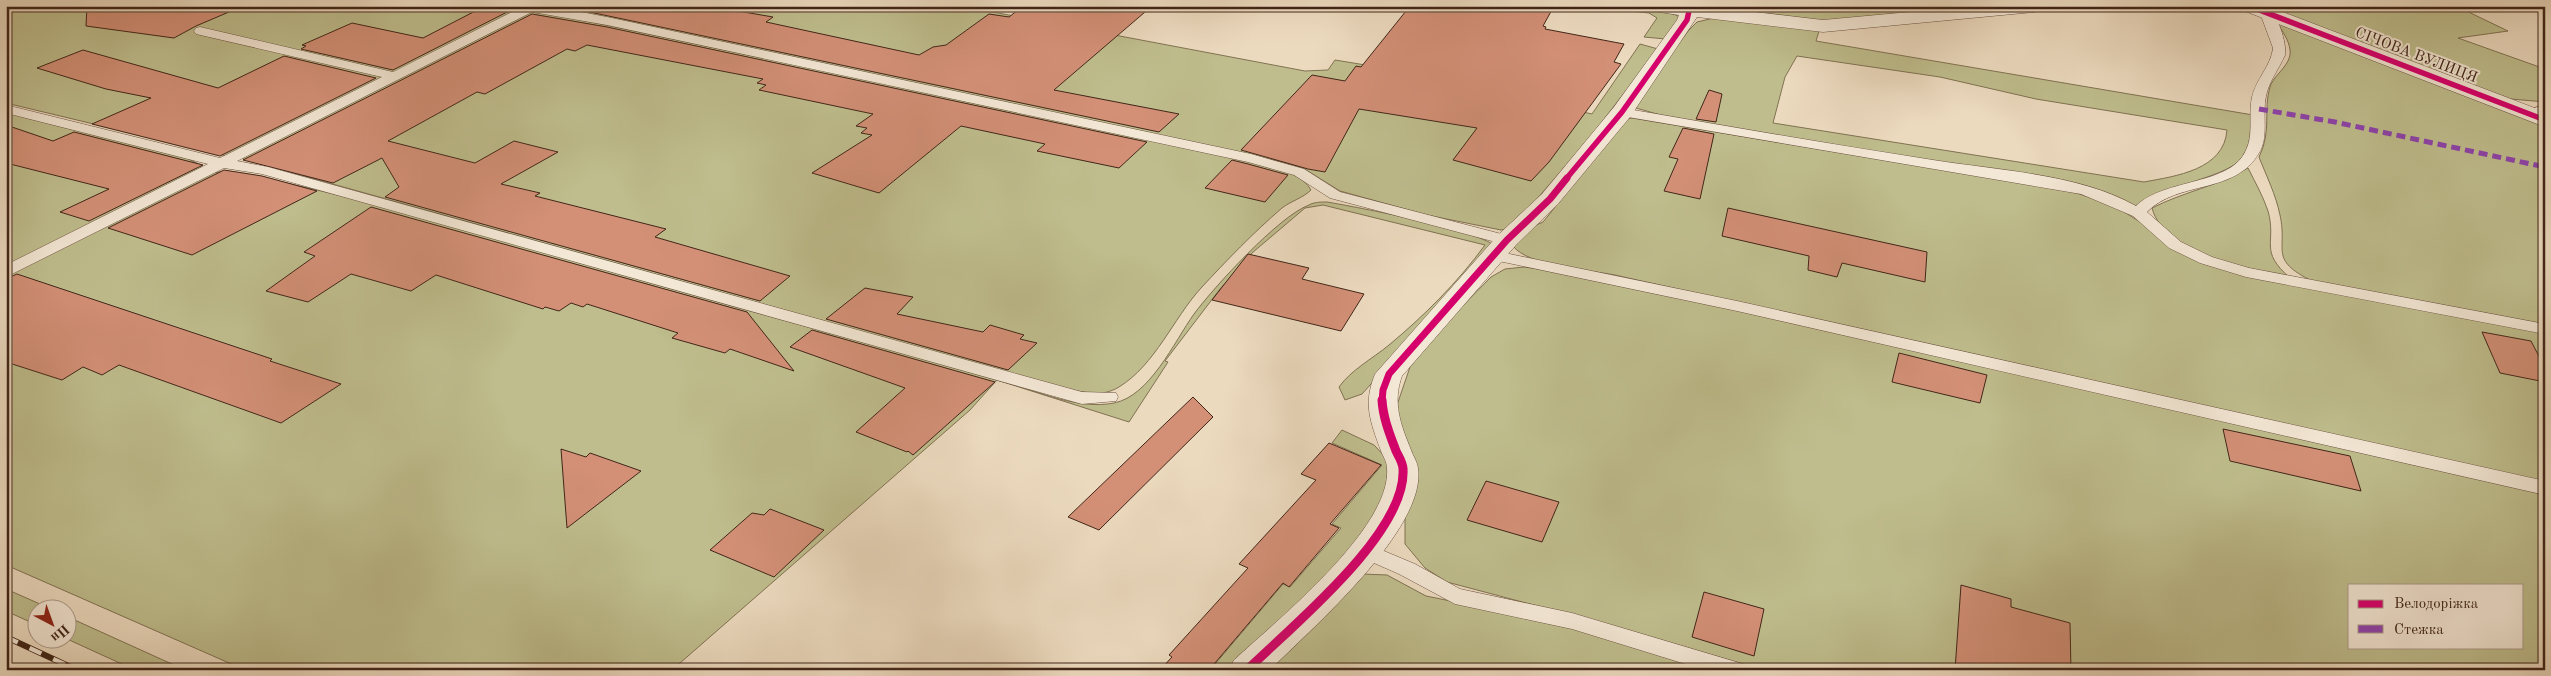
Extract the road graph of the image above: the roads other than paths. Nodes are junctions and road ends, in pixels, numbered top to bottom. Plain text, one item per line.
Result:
1 (1653, 6) edge
2 (2034, 6) edge
3 (1689, 10) junction
4 (2257, 10) edge
5 (200, 31) dead end
6 (393, 76) junction
7 (6, 109) edge
8 (1622, 112) junction
9 (2540, 114) edge
10 (220, 163) junction
11 (2138, 213) junction
12 (1501, 248) junction
13 (6, 272) edge
14 (2545, 329) edge
15 (1109, 397) dead end
16 (2545, 488) edge
17 (1365, 551) junction
18 (1247, 670) edge
19 (1735, 670) edge

1 - 3 street
2 - 3 street
3 - 8 street
4 - 9 street, СІЧОВА ВУЛИЦЯ
4 - 11 lane
5 - 6 lane
6 - 10 lane
6 - 12 lane
7 - 10 lane
8 - 11 lane
8 - 12 street
10 - 13 lane
10 - 15 lane
11 - 14 lane
12 - 16 lane
12 - 17 street
17 - 18 street
17 - 19 lane

